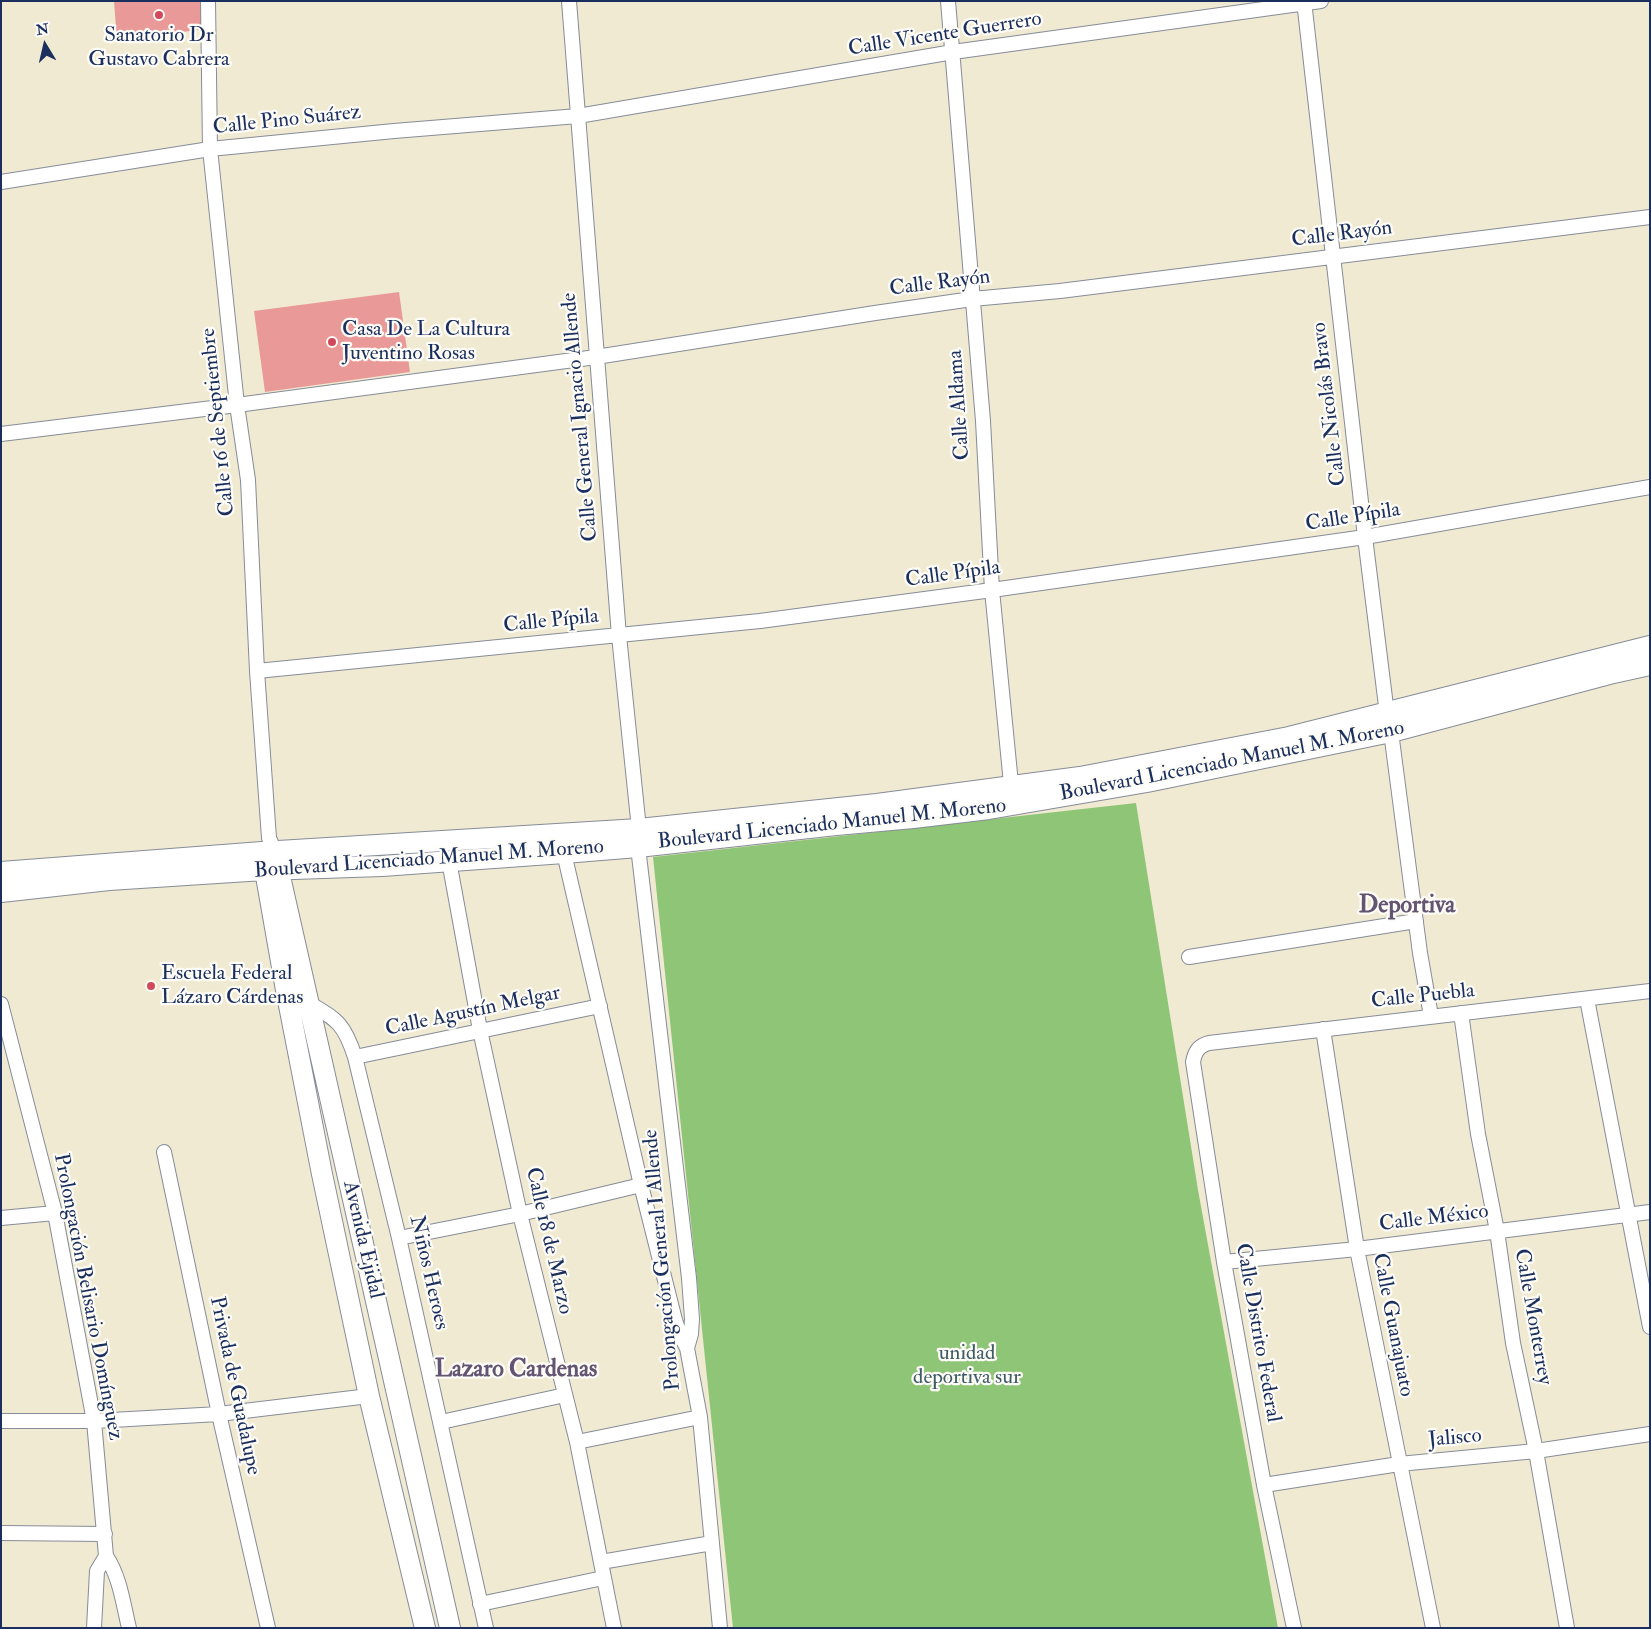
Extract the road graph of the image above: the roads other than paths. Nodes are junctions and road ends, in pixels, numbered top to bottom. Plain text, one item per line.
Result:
1 (208, 1) edge
2 (569, 1) edge
3 (948, 1) edge
4 (1321, 1) edge
5 (1304, 3) edge
6 (953, 52) junction
7 (578, 116) junction
8 (210, 149) junction
9 (1, 182) edge
10 (1650, 217) edge
11 (1333, 256) junction
12 (972, 299) junction
13 (596, 357) junction
14 (237, 405) junction
15 (1, 434) edge
16 (1650, 487) edge
17 (1365, 537) junction
18 (992, 590) junction
19 (619, 636) junction
20 (1650, 646) edge
21 (1650, 665) edge
22 (257, 671) junction
23 (1389, 723) junction
24 (1012, 795) junction
25 (638, 838) junction
26 (564, 853) junction
27 (270, 856) junction
28 (450, 861) junction
29 (140, 870) junction
30 (1, 872) edge
31 (1, 892) edge
32 (1416, 920) junction
33 (1189, 957) dead end
34 (286, 990) junction
35 (1650, 991) edge
36 (1587, 999) junction
37 (309, 1003) junction
38 (1, 1004) edge
39 (600, 1006) junction
40 (1462, 1013) junction
41 (1431, 1016) junction
42 (1323, 1029) junction
43 (480, 1030) junction
44 (1201, 1045) joint
45 (356, 1057) junction
46 (164, 1152) dead end
47 (641, 1185) junction
48 (1650, 1212) edge
49 (55, 1213) junction
50 (520, 1214) junction
51 (1629, 1214) junction
52 (1, 1218) edge
53 (1497, 1231) junction
54 (399, 1238) junction
55 (1357, 1249) junction
56 (1224, 1262) junction
57 (1650, 1327) edge
58 (688, 1348) junction
59 (565, 1395) junction
60 (369, 1396) junction
61 (218, 1414) junction
62 (700, 1418) junction
63 (1, 1421) edge
64 (94, 1421) junction
65 (441, 1422) junction
66 (1650, 1434) edge
67 (577, 1442) junction
68 (1536, 1451) junction
69 (1399, 1464) junction
70 (1264, 1485) junction
71 (1, 1533) edge
72 (105, 1534) junction
73 (712, 1543) junction
74 (106, 1556) junction
75 (601, 1562) junction
76 (603, 1578) junction
77 (480, 1604) junction
78 (94, 1628) edge
79 (129, 1628) edge
80 (268, 1628) edge
81 (426, 1628) edge
82 (450, 1628) edge
83 (486, 1628) edge
84 (614, 1628) edge
85 (720, 1628) edge
86 (1294, 1628) edge
87 (1433, 1628) edge
88 (1567, 1628) edge

1 - 8 street, Calle 16 de Septiembre
2 - 7 street, Calle General Ignacio Allende
3 - 6 street, Calle Aldama
4 - 5 street, Calle Vicente Guerrero
5 - 6 street, Calle Vicente Guerrero
5 - 11 street, Calle Nicolás Bravo
6 - 7 street, Calle Vicente Guerrero
6 - 12 street, Calle Aldama
7 - 8 street, Calle Pino Suárez
7 - 13 street, Calle General Ignacio Allende
8 - 9 street, Calle Pino Suárez
8 - 14 street, Calle 16 de Septiembre
10 - 11 street, Calle Rayón
11 - 12 street, Calle Rayón
11 - 17 street, Calle Nicolás Bravo
12 - 13 street, Calle Rayón
12 - 18 street, Calle Aldama
13 - 14 street, Calle Rayón
13 - 19 street, Calle General Ignacio Allende
14 - 15 street, Calle Rayón
14 - 22 street, Calle 16 de Septiembre
16 - 17 street, Calle Pípila
17 - 18 street, Calle Pípila
17 - 23 street, Calle Nicolás Bravo
18 - 19 street, Calle Pípila
18 - 24 street, Calle Aldama
19 - 22 street, Calle Pípila
19 - 25 street, Calle General Ignacio Allende
20 - 23 main road, Boulevard Licenciado Manuel M. Moreno
21 - 23 main road, Boulevard Licenciado Manuel M. Moreno
22 - 27 street, Calle 16 de Septiembre
23 - 24 main road, Boulevard Licenciado Manuel M. Moreno
23 - 32 street, Calle Nicolás Bravo
24 - 25 main road, Boulevard Licenciado Manuel M. Moreno
25 - 26 main road, Boulevard Licenciado Manuel M. Moreno
25 - 27 main road, Boulevard Licenciado Manuel M. Moreno
25 - 58 street, Prolongación General I Allende
26 - 28 main road, Boulevard Licenciado Manuel M. Moreno
26 - 39 street
27 - 28 main road, Boulevard Licenciado Manuel M. Moreno
27 - 29 main road, Boulevard Licenciado Manuel M. Moreno
27 - 34 main road, Avenida Ejidal
27 - 37 main road, Avenida Ejidal
28 - 43 street, Calle 18 de Marzo
29 - 30 main road, Boulevard Licenciado Manuel M. Moreno
29 - 31 main road, Boulevard Licenciado Manuel M. Moreno
32 - 33 street
32 - 41 street, Calle Nicolás Bravo
34 - 37 street, Niños Heroes
34 - 60 main road, Avenida Ejidal
35 - 36 street, Calle Puebla
36 - 40 street, Calle Puebla
36 - 51 street
37 - 45 street, Niños Heroes
37 - 82 main road, Avenida Ejidal
38 - 49 street, Prolongación Belisario Domínguez
39 - 43 street, Calle Agustín Melgar
39 - 47 street
40 - 41 street, Calle Puebla
40 - 53 street, Calle Monterrey
41 - 42 street, Calle Puebla
42 - 44 street, Calle Puebla
42 - 55 street, Calle Guanajuato
43 - 45 street, Calle Agustín Melgar
43 - 50 street, Calle 18 de Marzo
44 - 56 street, Calle Distrito Federal
45 - 54 street, Niños Heroes
46 - 61 street, Privada de Guadalupe
47 - 50 street
47 - 58 street
48 - 51 street, Calle México
49 - 52 street
49 - 64 street, Prolongación Belisario Domínguez
50 - 54 street
50 - 59 street, Calle 18 de Marzo
51 - 53 street, Calle México
51 - 57 street
53 - 55 street, Calle México
53 - 68 street, Calle Monterrey
54 - 65 street, Niños Heroes
55 - 56 street, Calle México
55 - 69 street, Calle Guanajuato
56 - 70 street, Calle Distrito Federal
58 - 62 street, Prolongación General I Allende
59 - 65 street
59 - 67 street, Calle 18 de Marzo
60 - 61 street
60 - 81 main road, Avenida Ejidal
61 - 64 street
61 - 80 street, Privada de Guadalupe
62 - 67 street
62 - 73 street, Prolongación General I Allende
63 - 64 street
64 - 72 street, Prolongación Belisario Domínguez
65 - 77 street, Niños Heroes
66 - 68 street, Jalisco
67 - 75 street, Calle 18 de Marzo
68 - 69 street, Jalisco
68 - 88 street, Calle Monterrey
69 - 70 street, Jalisco
69 - 87 street, Calle Guanajuato
70 - 86 street, Calle Distrito Federal
71 - 72 street
72 - 74 street, Prolongación Belisario Domínguez
73 - 75 street
73 - 85 street, Prolongación General I Allende
74 - 78 street
74 - 79 street, Prolongación Belisario Domínguez
75 - 76 street, Calle 18 de Marzo
76 - 77 street
76 - 84 street, Calle 18 de Marzo
77 - 83 street, Niños Heroes

